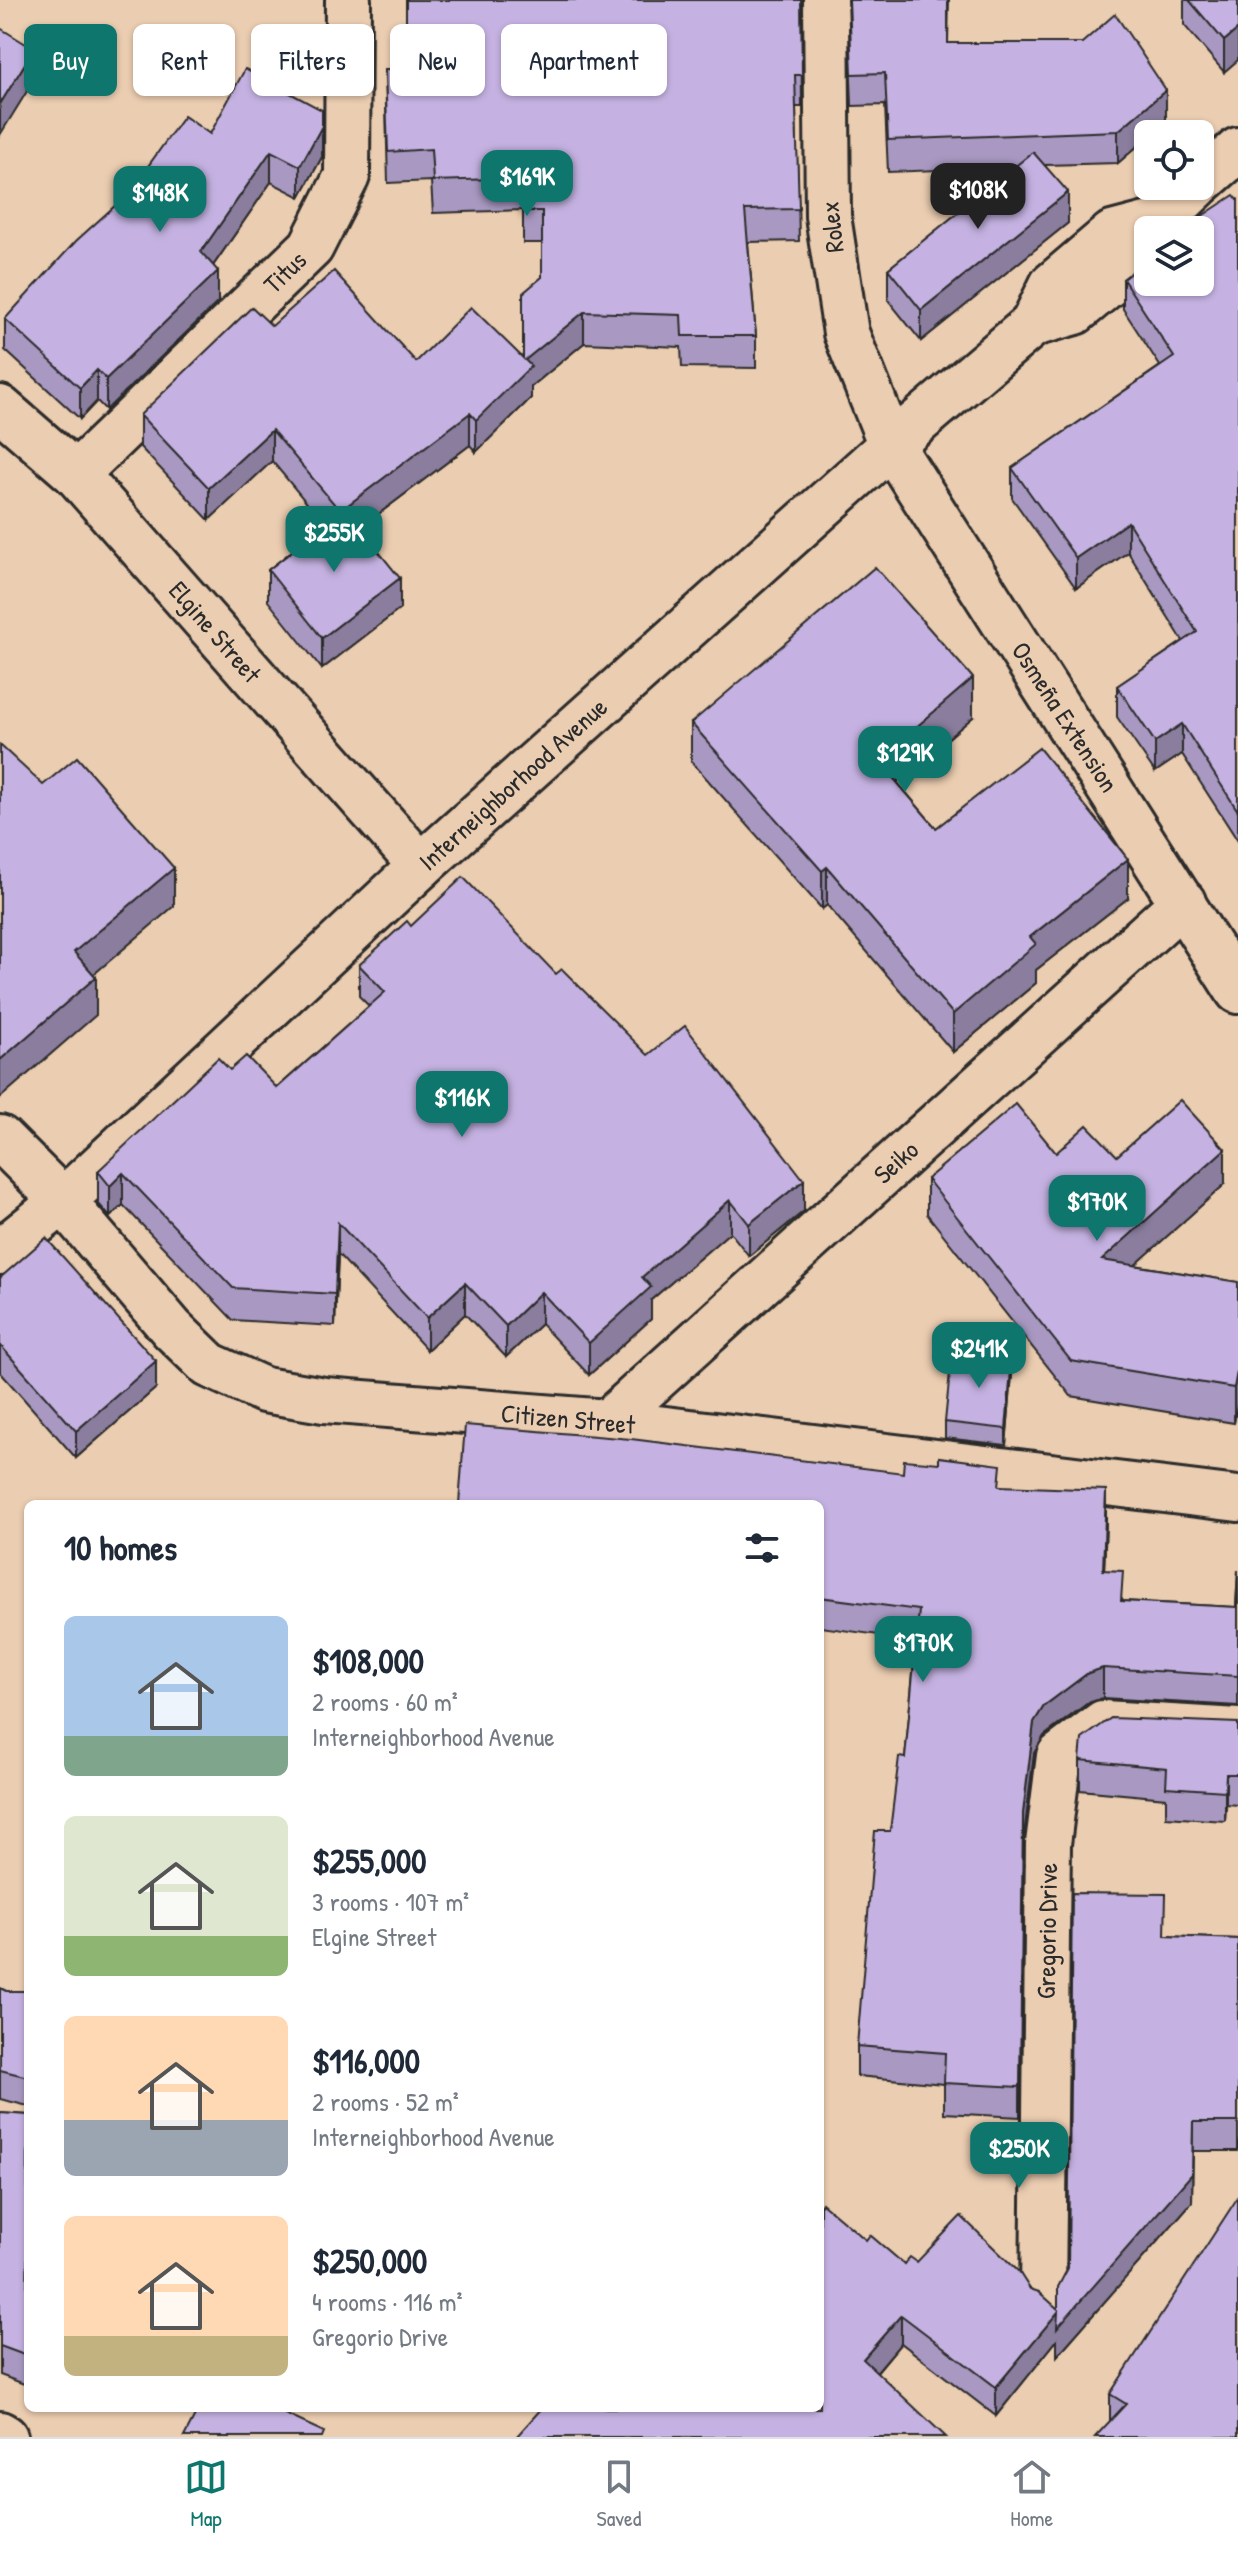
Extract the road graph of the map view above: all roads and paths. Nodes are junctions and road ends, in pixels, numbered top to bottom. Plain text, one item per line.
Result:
1 (348, 0) edge
2 (826, 0) edge
3 (1238, 150) edge
4 (1214, 171) edge
5 (1182, 200) edge
6 (1166, 216) edge
7 (1134, 232) edge
8 (0, 408) edge
9 (891, 445) junction
10 (76, 474) junction
11 (421, 866) junction
12 (1183, 902) junction
13 (1238, 991) edge
14 (0, 1138) edge
15 (63, 1201) junction
16 (0, 1252) edge
17 (608, 1422) junction
18 (1238, 1499) edge
19 (1238, 1731) edge
20 (1043, 2296) edge

1 - 10 street, Titus
2 - 9 street, Rolex
3 - 4 street
5 - 6 street
7 - 9 street, Interneighborhood Avenue
8 - 10 street, Elgine Street
9 - 11 street, Interneighborhood Avenue
9 - 12 street, Osmeña Extension
10 - 11 street, Elgine Street
11 - 15 street, Interneighborhood Avenue
12 - 13 street, Osmeña Extension
12 - 17 street, Seiko
14 - 15 street, Citizen Street
15 - 16 street, Interneighborhood Avenue
15 - 17 street, Citizen Street
17 - 18 street, Citizen Street
19 - 20 street, Gregorio Drive

